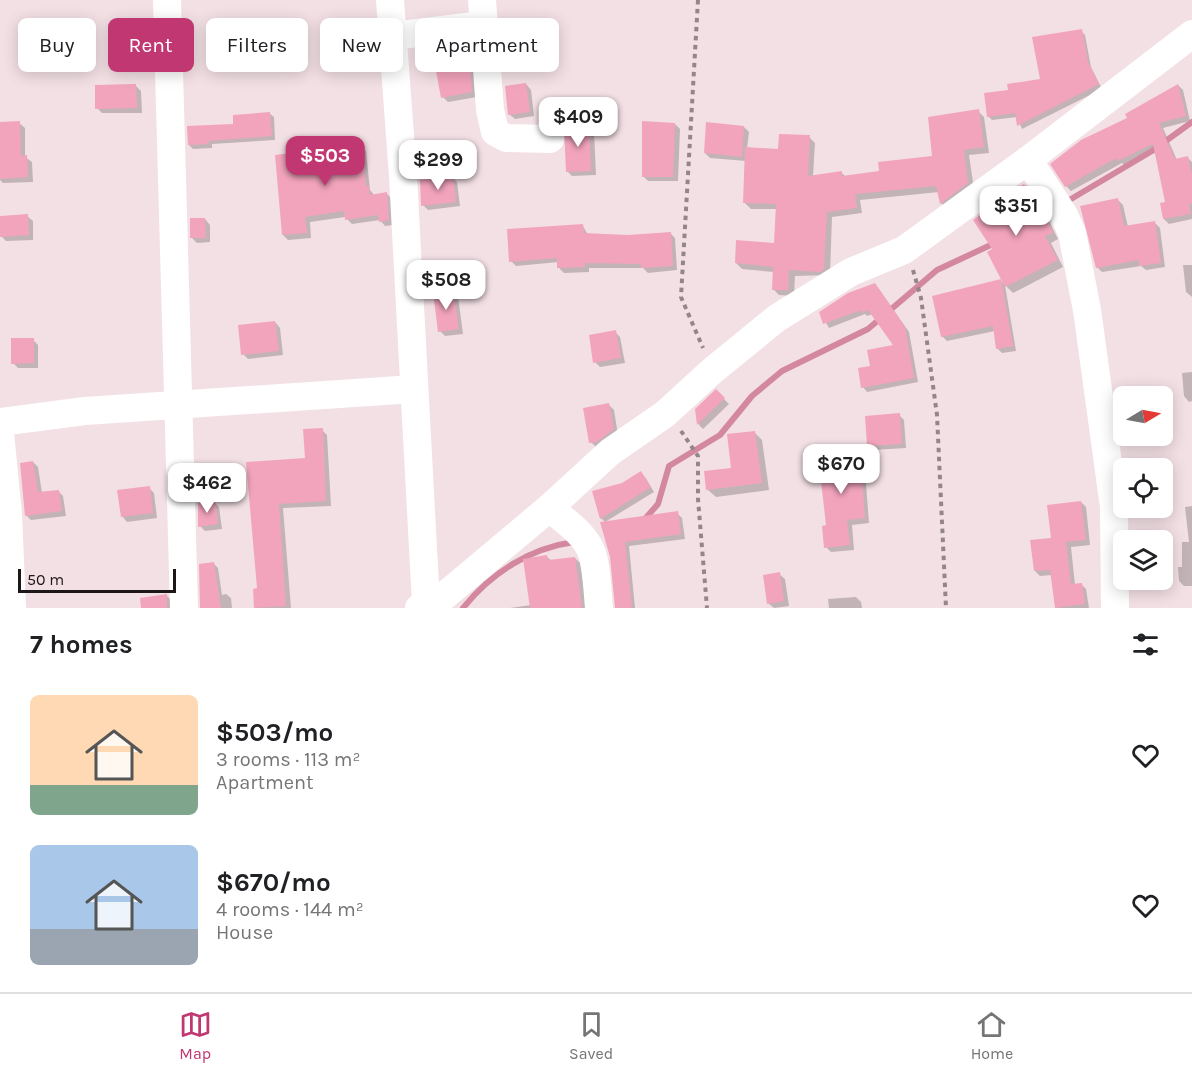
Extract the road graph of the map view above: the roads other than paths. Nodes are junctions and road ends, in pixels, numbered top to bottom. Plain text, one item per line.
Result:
1 (167, 0) edge
2 (390, 0) edge
3 (483, 13) edge
4 (391, 18) edge
5 (403, 33) edge
6 (1192, 34) edge
7 (394, 72) edge
8 (550, 139) dead end
9 (1028, 160) junction
10 (414, 389) junction
11 (178, 404) junction
12 (0, 422) edge
13 (0, 433) edge
14 (549, 508) junction
15 (434, 604) edge
16 (12, 608) edge
17 (184, 608) edge
18 (599, 608) edge
19 (1115, 608) edge

1 - 11 street
2 - 4 street
3 - 5 street
3 - 8 street
6 - 9 street
7 - 10 street
9 - 14 street
9 - 19 street
10 - 11 street
10 - 15 street
11 - 12 street
11 - 17 street
13 - 16 street
14 - 15 street
14 - 18 street

